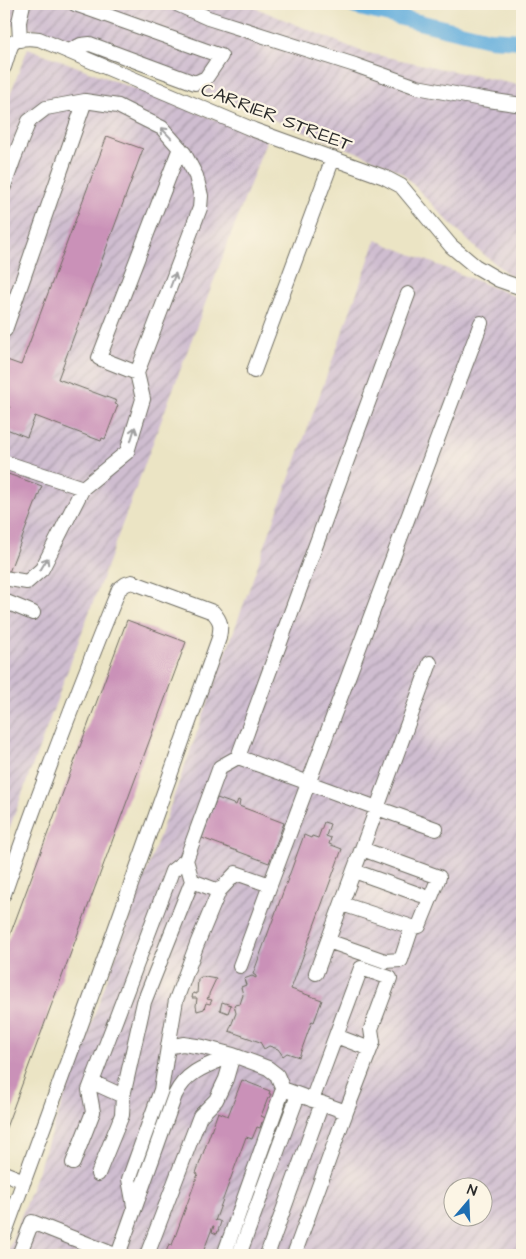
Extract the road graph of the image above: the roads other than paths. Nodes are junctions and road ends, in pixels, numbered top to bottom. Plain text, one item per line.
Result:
1 (23, 4) edge
2 (75, 4) edge
3 (177, 4) edge
4 (20, 40) junction
5 (70, 51) junction
6 (5, 58) edge
7 (86, 101) junction
8 (522, 105) edge
9 (180, 148) junction
10 (333, 158) junction
11 (4, 186) edge
12 (522, 288) edge
13 (408, 294) dead end
14 (481, 323) dead end
15 (4, 329) edge
16 (254, 370) dead end
17 (137, 373) junction
18 (4, 462) edge
19 (83, 488) junction
20 (4, 578) edge
21 (4, 602) edge
22 (33, 613) dead end
23 (430, 663) dead end
24 (238, 757) junction
25 (308, 783) junction
26 (377, 808) junction
27 (436, 830) dead end
28 (362, 849) junction
29 (186, 860) junction
30 (354, 871) junction
31 (192, 881) junction
32 (270, 885) junction
33 (219, 891) junction
34 (4, 894) edge
35 (421, 895) dead end
36 (342, 904) junction
37 (412, 927) junction
38 (328, 941) junction
39 (240, 966) dead end
40 (316, 973) dead end
41 (120, 1009) junction
42 (140, 1018) junction
43 (336, 1036) junction
44 (168, 1047) junction
45 (370, 1049) junction
46 (232, 1055) junction
47 (92, 1082) junction
48 (284, 1089) junction
49 (123, 1096) junction
50 (311, 1099) junction
51 (346, 1112) junction
52 (73, 1163) dead end
53 (4, 1173) edge
54 (98, 1174) dead end
55 (24, 1181) junction
56 (134, 1209) junction
57 (4, 1234) edge
58 (98, 1252) edge
59 (19, 1255) edge
60 (116, 1255) edge
61 (147, 1255) edge
62 (224, 1255) edge
63 (240, 1255) edge
64 (267, 1255) edge
65 (294, 1255) edge

1 - 4 street
2 - 5 street
3 - 8 street
4 - 5 street, CARRIER STREET
4 - 6 street
5 - 10 street, CARRIER STREET
9 -> 7 street
7 - 11 street
7 - 15 street
17 -> 9 street
9 - 17 street
10 - 12 street, CARRIER STREET
10 - 16 street
13 - 24 street
14 - 25 street
19 -> 17 street
18 - 19 street
20 -> 19 street
21 - 22 street
23 - 26 street
24 - 25 street
24 - 29 street
25 - 26 street
25 - 32 street
26 - 27 street
26 - 28 street
28 - 30 street
28 - 37 street
29 - 31 street
29 - 41 street
30 - 35 street
30 - 36 street
31 - 33 street
31 - 42 street
32 - 33 street
32 - 39 street
33 - 44 street
34 - 55 street
36 - 37 street
36 - 38 street
37 - 38 street
38 - 40 street
41 - 42 street
41 - 47 street
42 - 49 street
43 - 45 street
43 - 45 street
43 - 50 street
44 - 46 street
44 - 56 street
45 - 51 street
46 - 48 street
46 - 56 street
46 - 61 street
47 - 49 street
47 - 52 street
48 - 50 street
48 - 62 street
49 - 54 street
50 - 51 street
50 - 63 street
50 - 64 street
51 - 65 street
53 - 55 street
55 - 57 street
56 - 60 street
58 - 59 street
58 - 60 street

